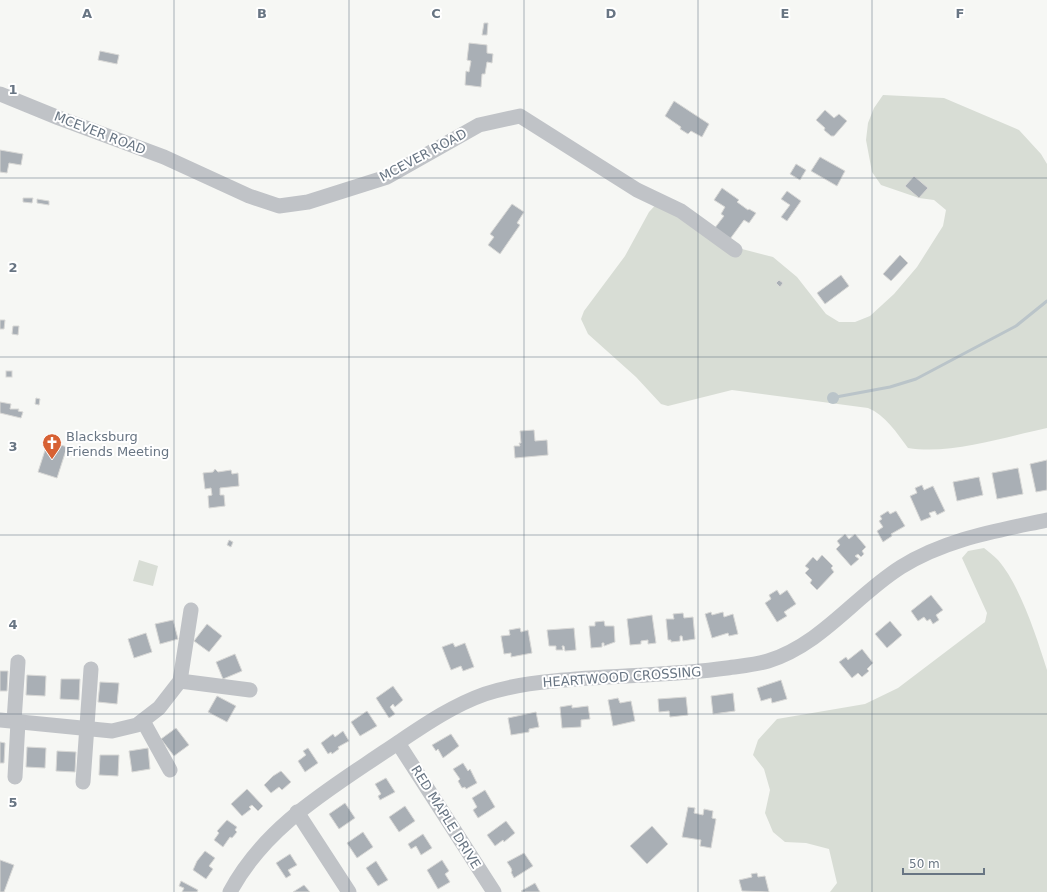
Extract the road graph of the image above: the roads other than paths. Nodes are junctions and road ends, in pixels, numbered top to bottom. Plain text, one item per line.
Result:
1 (0, 94) edge
2 (735, 250) dead end
3 (1047, 520) edge
4 (191, 610) dead end
5 (18, 662) dead end
6 (91, 669) dead end
7 (180, 680) junction
8 (250, 690) dead end
9 (11, 721) edge
10 (143, 721) junction
11 (86, 729) junction
12 (398, 743) junction
13 (170, 770) dead end
14 (15, 777) dead end
15 (83, 782) dead end
16 (297, 812) junction
17 (230, 892) edge
18 (349, 892) edge
19 (494, 892) edge

1 - 2 street, MCEVER ROAD
3 - 12 street, HEARTWOOD CROSSING
4 - 7 street
5 - 9 street
6 - 11 street
7 - 8 street
7 - 10 street
9 - 11 street
9 - 14 street
10 - 11 street
10 - 13 street
11 - 15 street
12 - 16 street, HEARTWOOD CROSSING
12 - 19 street, RED MAPLE DRIVE
16 - 17 street, HEARTWOOD CROSSING
16 - 18 street

